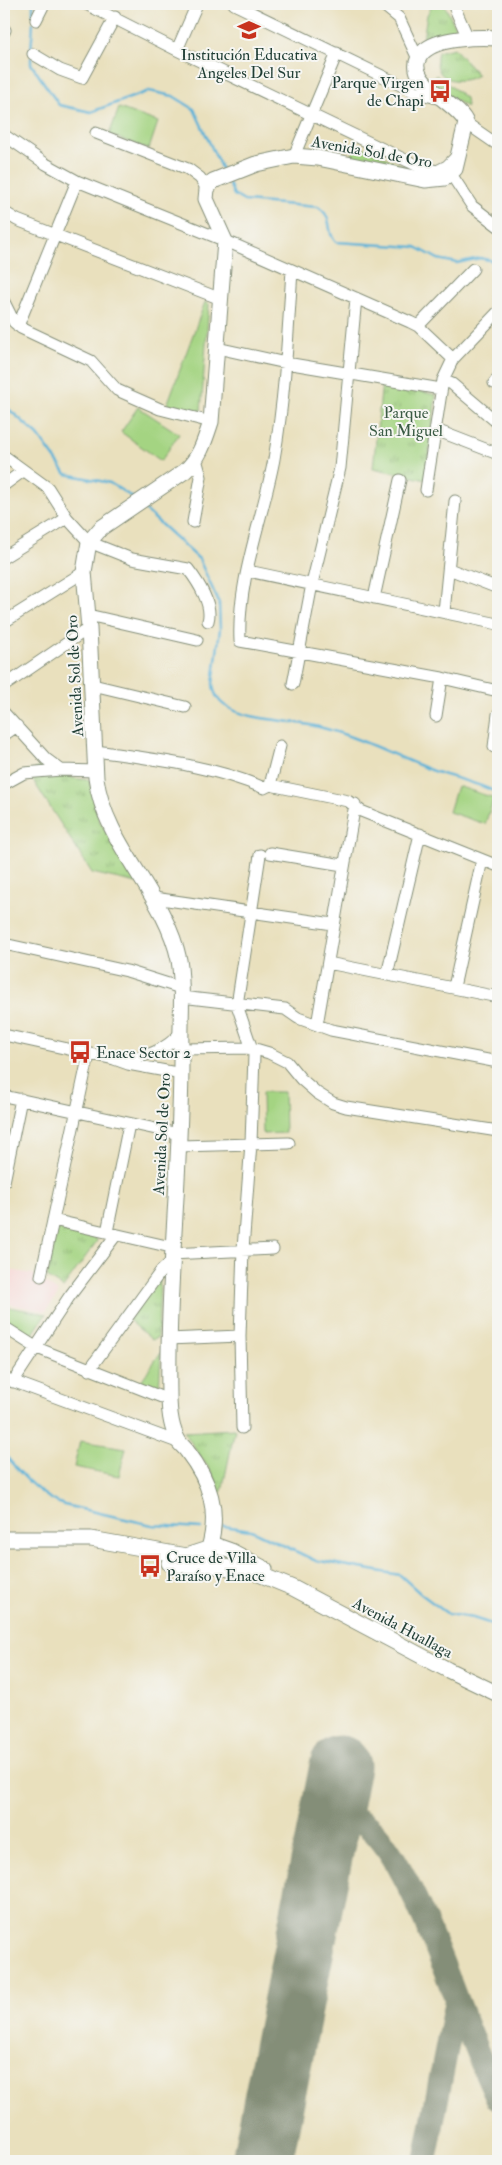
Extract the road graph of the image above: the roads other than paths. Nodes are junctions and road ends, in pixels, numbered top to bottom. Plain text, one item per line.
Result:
1 (44, 4) edge
2 (86, 4) edge
3 (197, 4) edge
4 (234, 4) edge
5 (382, 4) edge
6 (453, 4) edge
7 (115, 17) junction
8 (36, 20) dead end
9 (468, 38) junction
10 (498, 38) edge
11 (177, 50) junction
12 (337, 53) junction
13 (33, 54) dead end
14 (418, 59) junction
15 (442, 100) junction
16 (310, 114) junction
17 (466, 123) junction
18 (96, 134) dead end
19 (4, 135) edge
20 (498, 145) edge
21 (460, 153) junction
22 (294, 156) junction
23 (451, 174) junction
24 (77, 182) junction
25 (210, 185) junction
26 (4, 212) edge
27 (498, 226) edge
28 (54, 234) junction
29 (225, 241) junction
30 (473, 269) dead end
31 (292, 270) junction
32 (356, 298) junction
33 (221, 299) junction
34 (4, 302) edge
35 (498, 312) edge
36 (18, 326) junction
37 (418, 326) junction
38 (217, 348) junction
39 (453, 359) junction
40 (286, 363) junction
41 (349, 372) junction
42 (442, 384) junction
43 (211, 422) junction
44 (498, 423) edge
45 (436, 430) junction
46 (498, 454) edge
47 (4, 456) edge
48 (196, 459) junction
49 (23, 471) junction
50 (400, 480) dead end
51 (4, 485) edge
52 (426, 490) dead end
53 (455, 501) dead end
54 (67, 518) junction
55 (193, 522) dead end
56 (89, 542) junction
57 (4, 557) edge
58 (449, 569) junction
59 (248, 571) junction
60 (84, 572) junction
61 (312, 584) junction
62 (498, 588) edge
63 (374, 598) junction
64 (444, 612) junction
65 (89, 621) junction
66 (208, 621) dead end
67 (4, 622) edge
68 (498, 624) edge
69 (197, 640) dead end
70 (298, 652) junction
71 (442, 678) junction
72 (292, 684) dead end
73 (92, 685) junction
74 (4, 686) edge
75 (498, 690) edge
76 (185, 707) dead end
77 (4, 713) edge
78 (498, 714) edge
79 (436, 716) dead end
80 (17, 726) junction
81 (4, 735) edge
82 (280, 746) dead end
83 (498, 747) edge
84 (95, 751) junction
85 (61, 770) junction
86 (96, 771) junction
87 (4, 784) edge
88 (270, 786) junction
89 (355, 804) junction
90 (420, 834) junction
91 (482, 860) junction
92 (343, 865) junction
93 (498, 866) edge
94 (154, 898) junction
95 (251, 912) junction
96 (333, 924) junction
97 (4, 944) edge
98 (328, 963) junction
99 (388, 975) junction
100 (454, 987) junction
101 (181, 993) junction
102 (498, 997) edge
103 (237, 1005) junction
104 (317, 1025) junction
105 (181, 1032) junction
106 (4, 1035) edge
107 (252, 1048) junction
108 (181, 1049) junction
109 (89, 1054) junction
110 (114, 1059) junction
111 (498, 1062) edge
112 (182, 1074) junction
113 (4, 1096) edge
114 (21, 1100) junction
115 (76, 1112) junction
116 (129, 1124) junction
117 (498, 1127) edge
118 (179, 1140) junction
119 (251, 1143) junction
120 (289, 1143) dead end
121 (4, 1182) edge
122 (53, 1220) junction
123 (112, 1234) junction
124 (273, 1249) dead end
125 (243, 1250) junction
126 (171, 1254) junction
127 (41, 1276) dead end
128 (4, 1327) edge
129 (240, 1336) junction
130 (168, 1339) junction
131 (37, 1348) junction
132 (89, 1370) junction
133 (9, 1380) edge
134 (169, 1400) junction
135 (242, 1428) dead end
136 (180, 1443) junction
137 (4, 1539) edge
138 (214, 1546) junction
139 (4, 1548) edge
140 (214, 1566) junction
141 (293, 1588) junction
142 (498, 1694) edge

1 - 8 street
2 - 7 street
3 - 11 street
4 - 12 street
5 - 14 street
6 - 9 street
7 - 11 street
7 - 13 street
9 - 10 main road
9 - 14 main road
11 - 16 street
12 - 15 street
12 - 16 street
14 - 15 main road
15 - 17 main road
16 - 21 street
16 - 22 street
17 - 20 street
17 - 21 main road, Avenida Sol de Oro
18 - 25 street
19 - 24 street
21 - 23 main road, Avenida Sol de Oro
22 - 23 main road, Avenida Sol de Oro
22 - 25 main road, Avenida Sol de Oro
23 - 27 street
24 - 28 street
24 - 29 street
25 - 29 main road
26 - 28 street
28 - 33 street
28 - 36 street
29 - 31 street
29 - 33 main road
30 - 37 street
31 - 32 street
31 - 40 street
32 - 37 street
32 - 41 street
33 - 38 main road
34 - 36 street
35 - 39 street
36 - 43 street
37 - 39 street
38 - 40 street
38 - 43 main road
39 - 42 street
40 - 41 street
40 - 59 street
41 - 42 street
41 - 61 street
42 - 44 street
42 - 45 street
43 - 48 main road
45 - 46 street
45 - 52 street
47 - 49 street
48 - 55 street
48 - 56 main road
49 - 51 street
49 - 54 street
50 - 63 street
53 - 58 street
54 - 56 street
54 - 57 street
56 - 60 main road, Avenida Sol de Oro
56 - 66 street
58 - 62 street
58 - 64 street
59 - 61 street
59 - 70 street
60 - 65 main road, Avenida Sol de Oro
60 - 67 street
61 - 63 street
61 - 70 street
63 - 64 street
64 - 68 street
65 - 69 street
65 - 73 main road, Avenida Sol de Oro
65 - 74 street
70 - 71 street
70 - 72 street
71 - 75 street
71 - 79 street
73 - 76 street
73 - 84 main road, Avenida Sol de Oro
77 - 80 street
78 - 83 street
80 - 81 street
80 - 85 street
82 - 88 street
84 - 86 main road, Avenida Sol de Oro
84 - 88 street
85 - 86 street
85 - 87 street
86 - 94 main road, Avenida Sol de Oro
88 - 89 street
89 - 90 street
89 - 92 street
90 - 91 street
90 - 99 street
91 - 93 street
91 - 100 street
92 - 95 street
92 - 96 street
94 - 95 street
94 - 101 main road, Avenida Sol de Oro
95 - 96 street
95 - 103 street
96 - 98 street
97 - 101 street
98 - 99 street
98 - 104 street
99 - 100 street
100 - 102 street
101 - 103 street
101 - 105 main road, Avenida Sol de Oro
103 - 104 street
103 - 107 street
104 - 111 street
105 - 108 main road, Avenida Sol de Oro
105 - 110 street
106 - 109 street
107 - 108 street
107 - 117 street
107 - 119 street
108 - 112 main road, Avenida Sol de Oro
109 - 110 street
109 - 115 street
110 - 112 street
112 - 118 main road, Avenida Sol de Oro
113 - 114 street
114 - 115 street
114 - 121 street
115 - 116 street
115 - 122 street
116 - 118 street
116 - 123 street
118 - 119 street
118 - 126 main road, Avenida Sol de Oro
119 - 120 street
119 - 125 street
122 - 123 street
122 - 127 street
123 - 126 street
123 - 131 street
124 - 125 street
125 - 126 street
125 - 129 street
126 - 130 main road, Avenida Sol de Oro
126 - 132 street
128 - 131 street
129 - 130 street
129 - 135 street
130 - 134 main road, Avenida Sol de Oro
131 - 132 street
131 - 133 street
132 - 134 street
133 - 136 street
134 - 136 main road, Avenida Sol de Oro
136 - 138 main road, Avenida Sol de Oro
137 - 138 main road
138 - 140 main road, Avenida Sol de Oro
138 - 141 main road, Avenida Huallaga
139 - 140 main road, Avenida Huallaga
140 - 141 main road, Avenida Huallaga
141 - 142 main road, Avenida Huallaga

